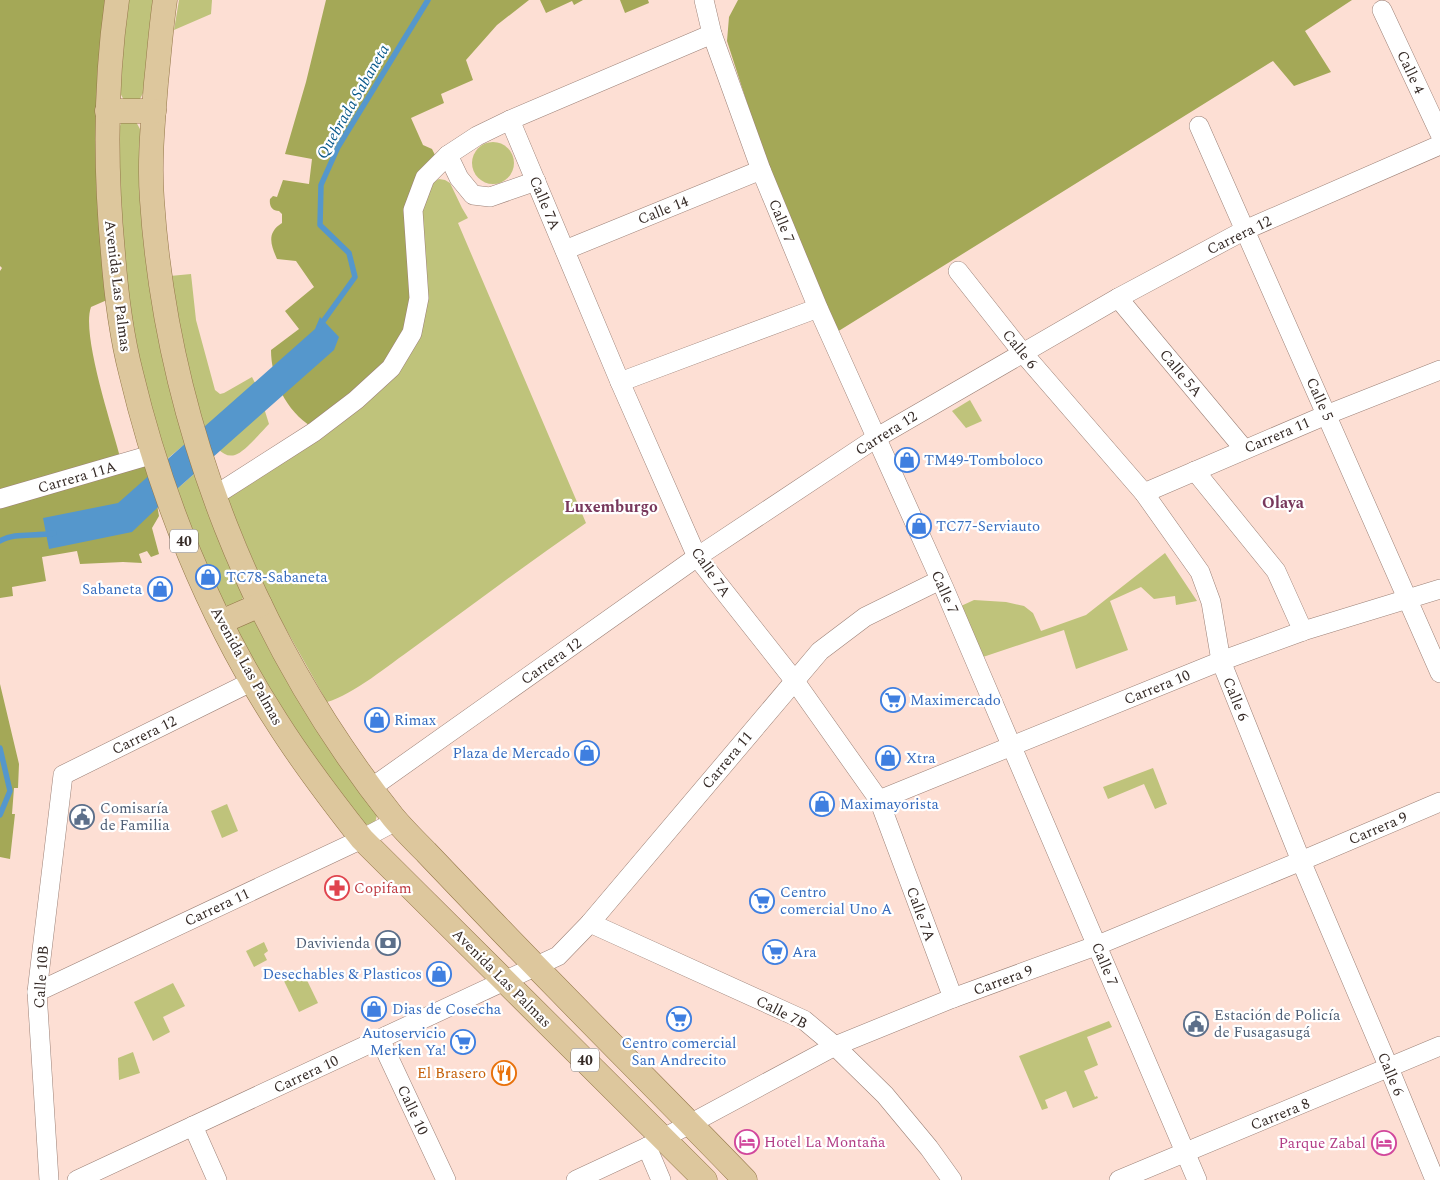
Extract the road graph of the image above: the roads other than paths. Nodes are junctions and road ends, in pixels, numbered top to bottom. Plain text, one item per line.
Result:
1 (117, 0) edge
2 (165, 0) edge
3 (704, 0) edge
4 (1382, 10) dead end
5 (712, 34) junction
6 (154, 110) junction
7 (107, 111) junction
8 (510, 120) junction
9 (1199, 126) dead end
10 (1440, 134) edge
11 (1440, 145) edge
12 (448, 155) junction
13 (761, 170) junction
14 (536, 180) junction
15 (1245, 230) junction
16 (565, 250) junction
17 (958, 271) dead end
18 (1118, 298) junction
19 (818, 308) junction
20 (1022, 352) junction
21 (1440, 370) edge
22 (620, 382) junction
23 (1326, 415) junction
24 (876, 438) junction
25 (1244, 449) junction
26 (154, 454) junction
27 (1195, 471) junction
28 (1144, 493) junction
29 (214, 496) junction
30 (0, 499) edge
31 (697, 557) junction
32 (940, 580) junction
33 (1440, 589) edge
34 (1407, 599) junction
35 (260, 605) junction
36 (221, 622) junction
37 (1303, 631) junction
38 (1221, 661) junction
39 (1440, 673) edge
40 (794, 680) junction
41 (253, 682) junction
42 (1012, 746) junction
43 (63, 775) joint
44 (371, 788) junction
45 (879, 800) junction
46 (1440, 802) edge
47 (396, 820) junction
48 (362, 839) junction
49 (1301, 861) junction
50 (590, 923) junction
51 (1098, 945) junction
52 (536, 967) junction
53 (506, 981) junction
54 (38, 992) junction
55 (953, 998) junction
56 (380, 1040) junction
57 (836, 1046) junction
58 (1440, 1046) edge
59 (1389, 1068) junction
60 (691, 1124) junction
61 (193, 1126) junction
62 (656, 1143) junction
63 (1185, 1153) junction
64 (48, 1180) edge
65 (77, 1180) edge
66 (217, 1180) edge
67 (446, 1180) edge
68 (576, 1180) edge
69 (661, 1180) edge
70 (705, 1180) edge
71 (745, 1180) edge
72 (952, 1180) edge
73 (1119, 1180) edge
74 (1197, 1180) edge
75 (1435, 1180) edge

1 - 7 main road, Avenida Las Palmas / 40
2 - 6 main road, Avenida Las Palmas / 40
3 - 5 street, Calle 7
4 - 10 street, Calle 4
5 - 8 street
5 - 13 street, Calle 7
6 - 7 main road
6 - 29 main road, Avenida Las Palmas / 40
7 - 26 main road, Avenida Las Palmas / 40
8 - 12 street
8 - 14 street, Calle 7A
9 - 15 street, Calle 5
11 - 15 street, Carrera 12
12 - 14 street
12 - 29 street
13 - 16 street, Calle 14
13 - 19 street, Calle 7
14 - 16 street, Calle 7A
15 - 18 street, Carrera 12
15 - 23 street, Calle 5
16 - 22 street, Calle 7A
17 - 20 street, Calle 6
18 - 20 street, Carrera 12
18 - 25 street, Calle 5A
19 - 22 street
19 - 24 street, Calle 7
20 - 24 street, Carrera 12
20 - 28 street, Calle 6
21 - 23 street, Carrera 11
22 - 31 street, Calle 7A
23 - 25 street, Carrera 11
23 - 34 street, Calle 5
24 - 31 street, Carrera 12
24 - 32 street, Calle 7
25 - 27 street, Carrera 11
26 - 30 street, Carrera 11A
26 - 36 main road, Avenida Las Palmas / 40
27 - 28 street, Carrera 11
27 - 37 street
28 - 38 street, Calle 6
29 - 35 main road, Avenida Las Palmas / 40
31 - 40 street, Calle 7A
31 - 44 street, Carrera 12
32 - 40 street, Carrera 11
32 - 42 street, Calle 7
33 - 34 street, Carrera 10
34 - 37 street, Carrera 10
34 - 39 street, Calle 5
35 - 36 main road
35 - 44 main road, Avenida Las Palmas / 40
36 - 41 main road, Avenida Las Palmas / 40
37 - 38 street, Carrera 10
38 - 42 street, Carrera 10
38 - 49 street, Calle 6
40 - 45 street, Calle 7A
40 - 50 street, Carrera 11
41 - 43 street, Carrera 12
41 - 48 main road, Avenida Las Palmas / 40
42 - 45 street, Carrera 10
42 - 51 street, Calle 7
43 - 54 street, Calle 10B
44 - 47 main road, Avenida Las Palmas / 40
45 - 55 street, Calle 7A
46 - 49 street, Carrera 9
47 - 48 street, Carrera 11
47 - 52 main road, Avenida Las Palmas / 40
48 - 53 main road, Avenida Las Palmas / 40
48 - 54 street, Carrera 11
49 - 51 street, Carrera 9
49 - 59 street, Calle 6
50 - 52 street, Carrera 11
50 - 57 street, Calle 7B
51 - 55 street, Carrera 9
51 - 63 street, Calle 7
52 - 53 street, Carrera 10
52 - 60 main road, Avenida Las Palmas / 40
53 - 56 street, Carrera 10
53 - 62 main road, Avenida Las Palmas / 40
54 - 64 street, Calle 10B
55 - 57 street, Carrera 9
56 - 61 street, Carrera 10
56 - 67 street, Calle 10
57 - 60 street, Carrera 9
57 - 72 street, Calle 7B
58 - 59 street, Carrera 8
59 - 63 street, Carrera 8
59 - 75 street, Calle 6
60 - 62 street, Carrera 9
60 - 71 main road, Avenida Las Palmas / 40
61 - 65 street, Carrera 10
61 - 66 street
62 - 68 street, Carrera 9
62 - 69 street
62 - 70 main road, Avenida Las Palmas / 40
63 - 73 street, Carrera 8
63 - 74 street, Calle 7

